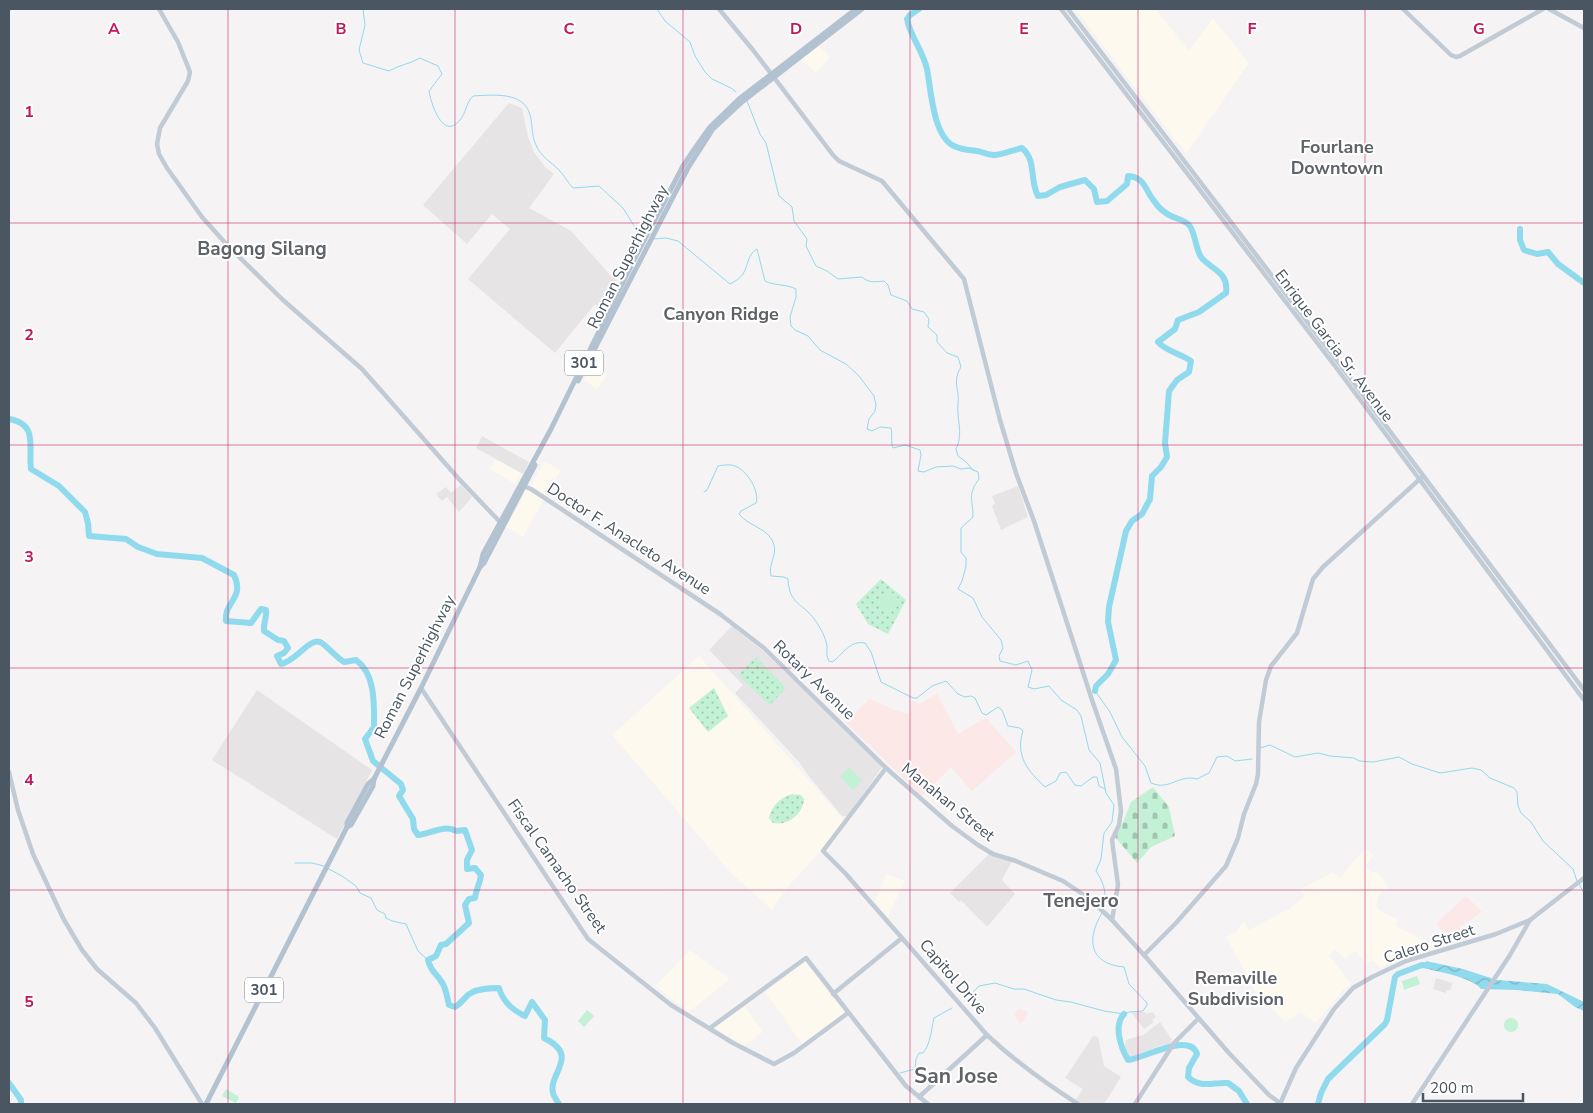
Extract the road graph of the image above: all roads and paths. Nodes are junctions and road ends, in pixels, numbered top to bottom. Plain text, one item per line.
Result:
1 (159, 9) edge
2 (719, 9) edge
3 (856, 9) edge
4 (862, 9) edge
5 (1062, 9) edge
6 (1068, 9) edge
7 (1403, 9) edge
8 (1543, 9) edge
9 (1549, 9) edge
10 (1584, 28) edge
11 (772, 76) junction
12 (1336, 364) junction
13 (1422, 477) junction
14 (522, 485) junction
15 (500, 522) junction
16 (480, 567) junction
17 (720, 614) joint
18 (1543, 638) junction
19 (420, 690) junction
20 (1584, 690) edge
21 (1584, 700) edge
22 (886, 768) junction
23 (9, 772) edge
24 (1584, 878) edge
25 (1112, 920) junction
26 (1530, 920) junction
27 (902, 938) junction
28 (1144, 955) junction
29 (833, 994) junction
30 (848, 1013) junction
31 (1198, 1019) junction
32 (710, 1028) junction
33 (987, 1035) junction
34 (919, 1097) junction
35 (202, 1104) edge
36 (206, 1104) edge
37 (928, 1104) edge
38 (1078, 1104) edge
39 (1135, 1104) edge
40 (1280, 1104) edge
41 (1412, 1104) edge

1 - 15 street
2 - 11 street
3 - 11 main road, Roman Superhighway / 301
4 - 11 main road, Roman Superhighway / 301
5 - 12 street, Enrique Garcia Sr. Avenue
6 - 12 street, Enrique Garcia Sr. Avenue
7 - 8 street
9 - 10 street
11 - 14 main road, Roman Superhighway / 301
11 - 25 street
12 - 13 street, Enrique Garcia Sr. Avenue
13 - 18 street, Enrique Garcia Sr. Avenue
13 - 28 street
14 - 15 main road, Roman Superhighway / 301
14 - 16 main road, Roman Superhighway / 301
14 - 17 street, Doctor F. Anacleto Avenue
15 - 16 main road, Roman Superhighway / 301
16 - 19 main road, Roman Superhighway / 301
17 - 22 street, Rotary Avenue
18 - 20 street, Enrique Garcia Sr. Avenue
18 - 21 street, Enrique Garcia Sr. Avenue
19 - 32 street, Fiscal Camacho Street
19 - 36 main road, Roman Superhighway / 301
22 - 25 street, Manahan Street
22 - 27 street, Capitol Drive
23 - 35 street
24 - 26 street
25 - 28 street, Manahan Street
26 - 40 street, Calero Street
26 - 41 street
27 - 29 street
27 - 33 street, Capitol Drive
28 - 31 street, Manahan Street
29 - 30 street
29 - 32 street
30 - 32 street, Fiscal Camacho Street
30 - 34 street
31 - 39 street
31 - 40 street, Manahan Street
33 - 34 street
33 - 38 street, Capitol Drive
34 - 37 street

